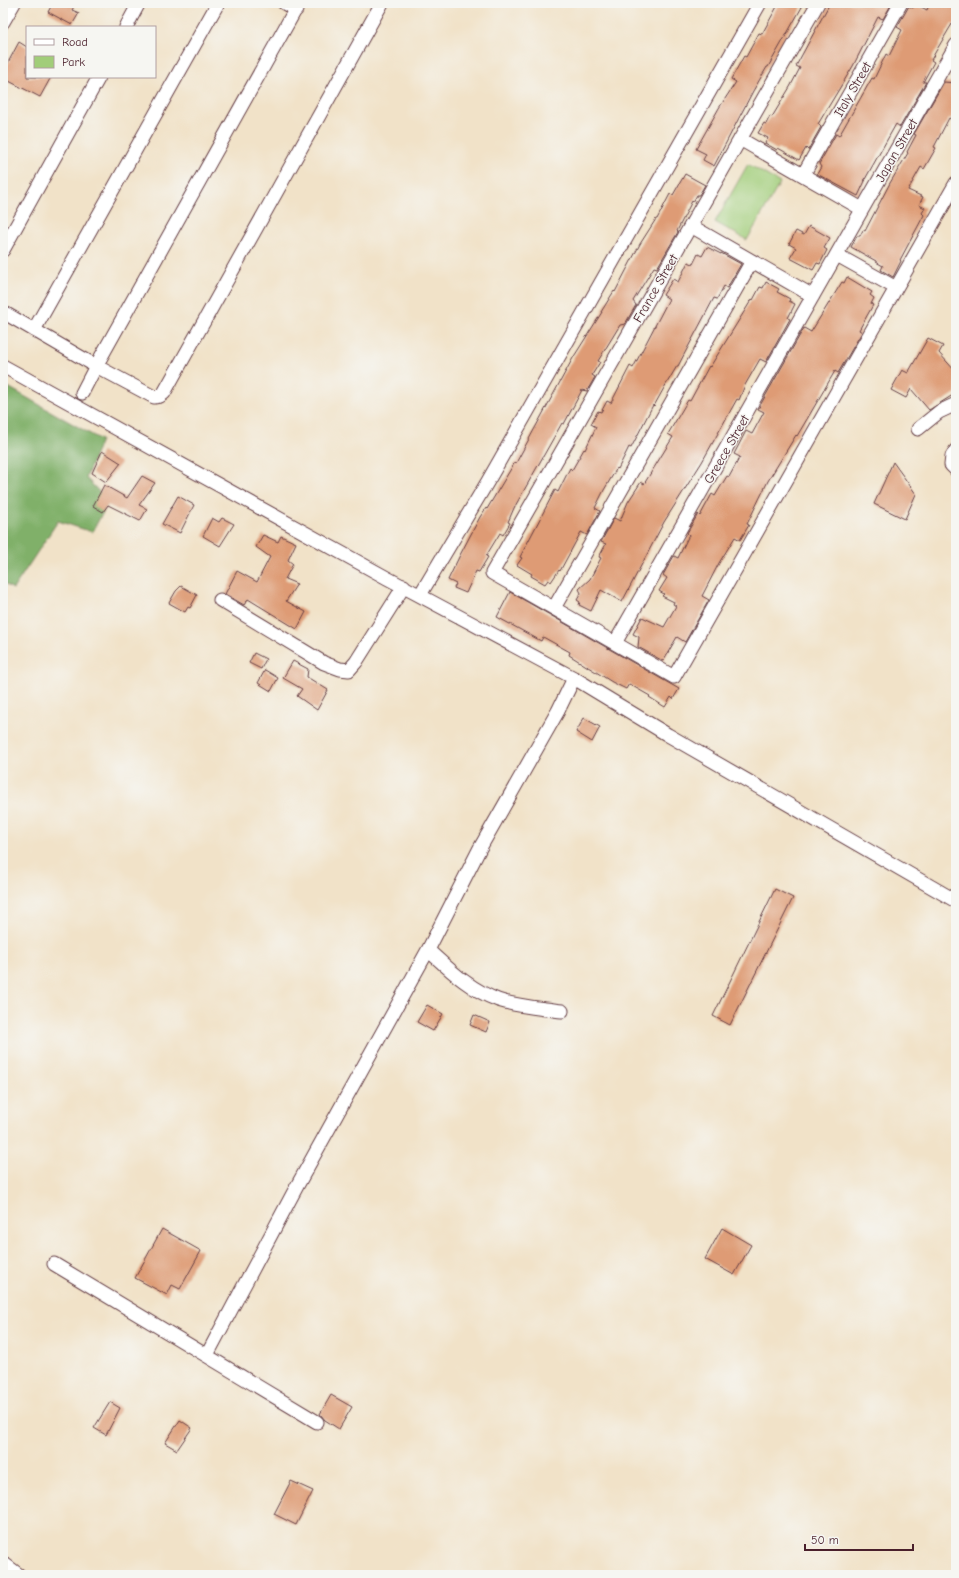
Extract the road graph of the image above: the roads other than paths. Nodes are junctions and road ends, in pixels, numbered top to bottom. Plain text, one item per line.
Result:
1 (14, 3) edge
2 (140, 3) edge
3 (218, 3) edge
4 (284, 3) edge
5 (382, 3) edge
6 (760, 3) edge
7 (818, 3) edge
8 (901, 3) edge
9 (297, 6) edge
10 (3, 22) edge
11 (127, 26) edge
12 (956, 45) edge
13 (98, 78) edge
14 (740, 139) junction
15 (803, 175) junction
16 (956, 183) edge
17 (862, 210) junction
18 (691, 226) junction
19 (3, 250) edge
20 (837, 255) junction
21 (752, 261) junction
22 (896, 288) junction
23 (813, 296) junction
24 (3, 312) edge
25 (34, 330) junction
26 (3, 366) edge
27 (96, 366) junction
28 (82, 393) dead end
29 (956, 404) edge
30 (918, 429) dead end
31 (956, 450) edge
32 (956, 470) edge
33 (404, 586) junction
34 (420, 595) junction
35 (220, 600) dead end
36 (554, 608) junction
37 (615, 643) junction
38 (574, 678) junction
39 (956, 901) edge
40 (428, 950) junction
41 (562, 1011) dead end
42 (54, 1264) dead end
43 (207, 1355) junction
44 (317, 1422) dead end
45 (3, 1564) edge
46 (19, 1575) edge

1 - 10 street
2 - 11 street
3 - 25 street
4 - 9 street
5 - 27 street
6 - 34 street
7 - 14 street, France Street
8 - 15 street, Italy Street
9 - 27 street
12 - 17 street, Japan Street
13 - 19 street
14 - 15 street
14 - 18 street, France Street
15 - 17 street
16 - 22 street
17 - 20 street, Japan Street
18 - 21 street
18 - 36 street, France Street
20 - 22 street
20 - 23 street, Greece Street
21 - 23 street
21 - 36 street
22 - 37 street
23 - 37 street, Greece Street
24 - 25 street
25 - 27 street
26 - 33 street
27 - 28 street
29 - 30 street
31 - 32 street
33 - 34 street
33 - 35 street
34 - 38 street
36 - 37 street
38 - 39 street
38 - 40 street
40 - 41 street
40 - 43 street
42 - 43 street
43 - 44 street
45 - 46 street

